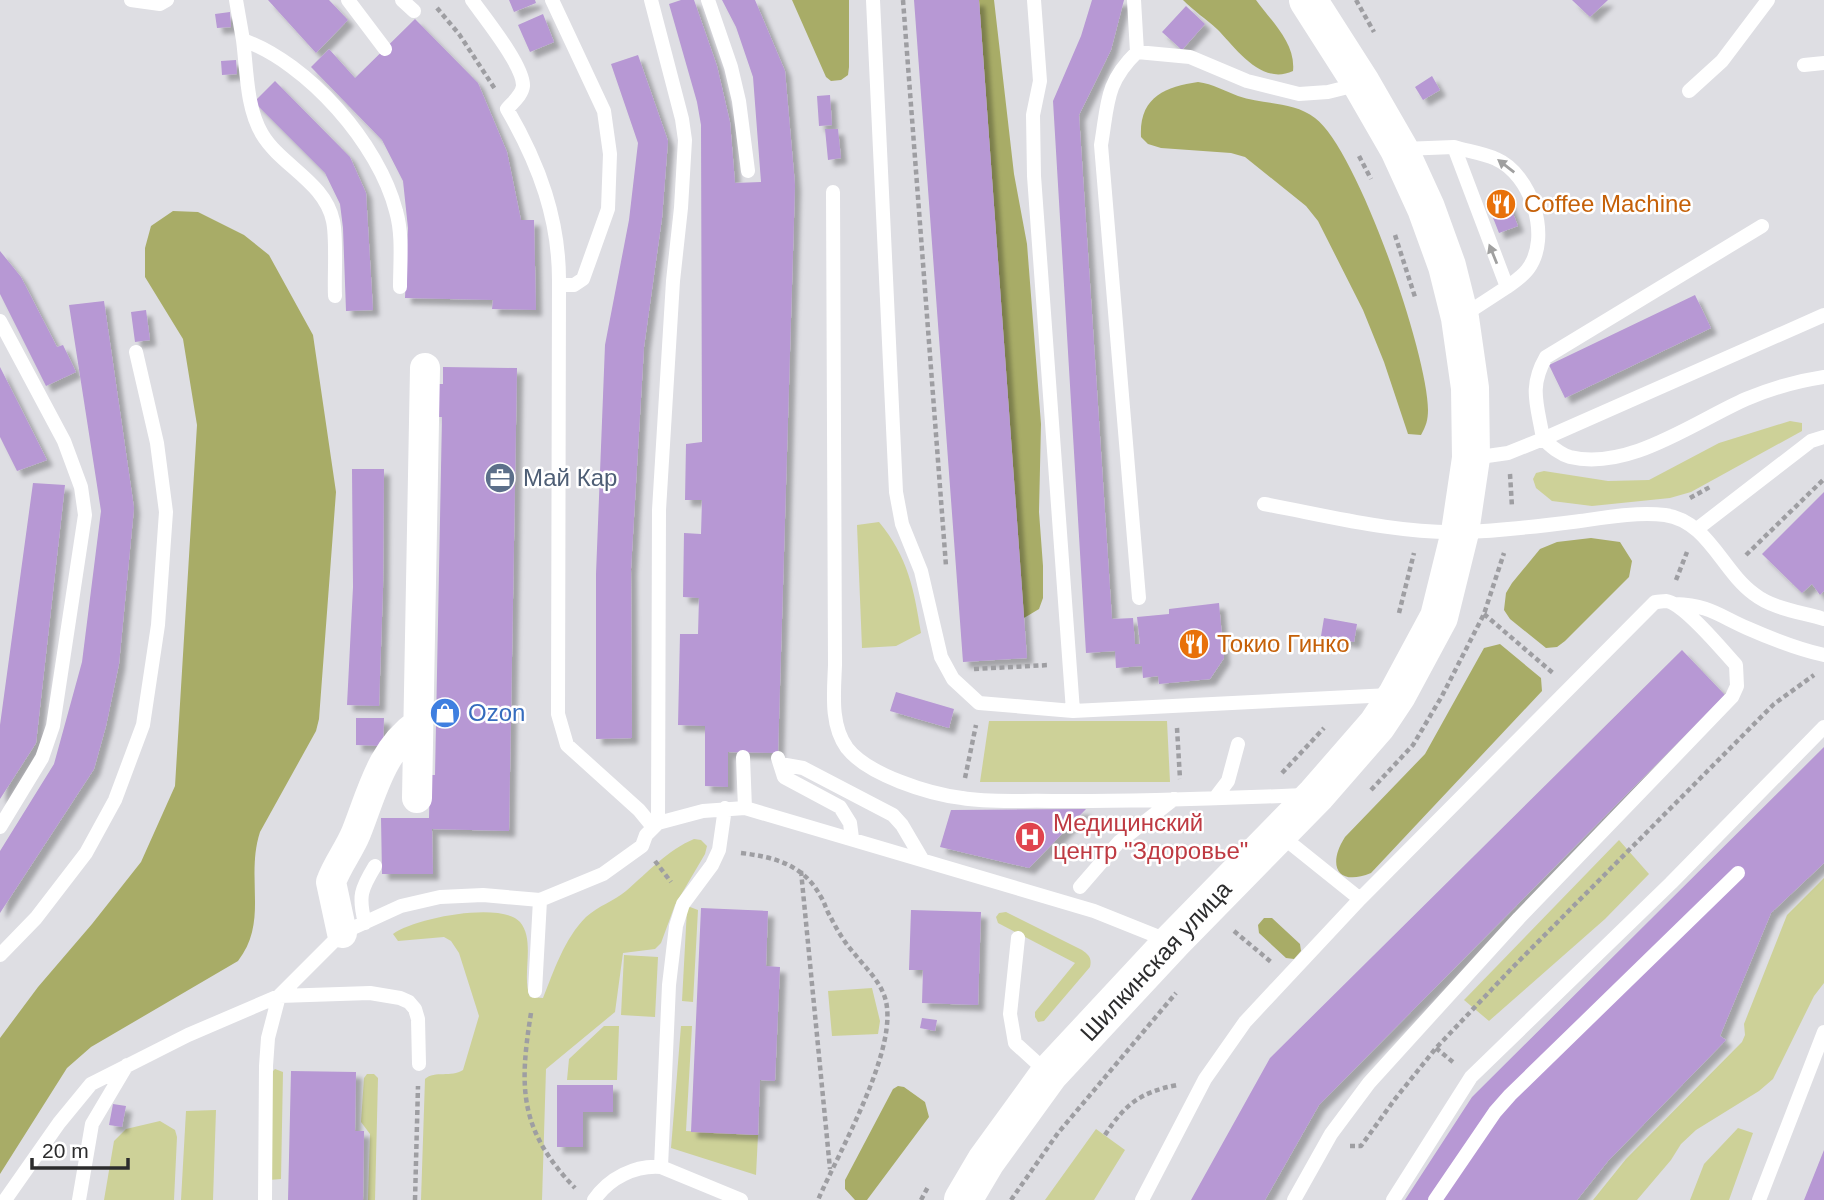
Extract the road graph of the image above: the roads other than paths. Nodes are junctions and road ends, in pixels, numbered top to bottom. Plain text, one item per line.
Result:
1 (131, 0) edge
2 (167, 0) edge
3 (236, 0) edge
4 (348, 0) edge
5 (402, 0) edge
6 (472, 0) edge
7 (552, 0) edge
8 (651, 0) edge
9 (708, 0) edge
10 (873, 0) edge
11 (1034, 0) edge
12 (1134, 0) edge
13 (1308, 0) edge
14 (1768, 0) edge
15 (414, 11) dead end
16 (243, 40) junction
17 (385, 49) dead end
18 (1137, 52) junction
19 (1824, 64) edge
20 (1804, 65) dead end
21 (1362, 83) junction
22 (1689, 91) dead end
23 (1454, 147) junction
24 (1399, 149) junction
25 (748, 171) dead end
26 (833, 192) dead end
27 (1762, 226) dead end
28 (559, 285) junction
29 (400, 287) dead end
30 (1507, 287) junction
31 (335, 296) dead end
32 (1824, 315) edge
33 (1460, 318) junction
34 (0, 321) edge
35 (136, 352) dead end
36 (425, 368) dead end
37 (1824, 376) edge
38 (1824, 437) edge
39 (1543, 439) junction
40 (1471, 458) junction
41 (1264, 504) dead end
42 (1697, 529) junction
43 (1460, 532) junction
44 (1139, 598) dead end
45 (1671, 603) junction
46 (1824, 619) edge
47 (1824, 655) edge
48 (1397, 695) junction
49 (1073, 711) junction
50 (418, 724) junction
51 (1824, 727) edge
52 (1238, 744) dead end
53 (743, 757) dead end
54 (1316, 795) junction
55 (416, 798) dead end
56 (1215, 798) junction
57 (1174, 799) junction
58 (725, 808) junction
59 (745, 808) junction
60 (655, 825) junction
61 (0, 827) edge
62 (1278, 833) junction
63 (852, 838) junction
64 (922, 859) junction
65 (375, 866) dead end
66 (1738, 873) dead end
67 (1080, 887) dead end
68 (1360, 899) junction
69 (540, 900) junction
70 (354, 928) junction
71 (1018, 938) dead end
72 (1172, 942) junction
73 (0, 955) edge
74 (535, 991) road end
75 (279, 996) junction
76 (1824, 1032) edge
77 (128, 1063) junction
78 (419, 1064) road end
79 (1049, 1074) junction
80 (661, 1167) junction
81 (5, 1200) edge
82 (79, 1200) edge
83 (265, 1200) edge
84 (594, 1200) edge
85 (741, 1200) edge
86 (963, 1200) edge
87 (1142, 1200) edge
88 (1294, 1200) edge
89 (1393, 1200) edge
90 (1435, 1200) edge
91 (1759, 1200) edge

1 - 2 lane
3 - 16 lane
4 - 17 lane
5 - 15 lane
6 - 28 lane
7 - 28 lane
8 - 60 lane
9 - 25 lane
10 - 49 lane
11 - 49 lane
12 - 18 lane
13 - 21 main road, Шилкинская улица
14 - 22 lane
16 - 29 lane
16 - 31 lane
18 - 21 lane
18 - 44 lane
19 - 20 lane
21 - 24 main road, Шилкинская улица
23 - 24 lane
30 -> 23 lane
30 -> 23 lane
24 - 33 main road, Шилкинская улица
26 - 57 lane
27 - 39 lane
28 - 60 lane
30 - 33 lane
32 - 39 lane
33 - 40 main road, Шилкинская улица
34 - 61 lane
35 - 73 lane
36 - 50 street
37 - 39 lane
38 - 42 lane
39 - 40 lane
40 - 43 main road, Шилкинская улица
41 - 43 lane
42 - 43 lane
42 - 46 lane
43 - 48 main road, Шилкинская улица
45 - 47 lane
45 - 68 lane
45 - 88 lane
48 - 49 lane
48 - 54 main road, Шилкинская улица
50 - 55 street
50 - 70 street
51 - 89 lane
52 - 56 lane
53 - 59 lane
54 - 56 lane
54 - 62 main road, Шилкинская улица
56 - 57 lane
57 - 67 lane
58 - 59 lane
58 - 60 lane
58 - 80 lane
59 - 63 lane
60 - 69 lane
62 - 68 lane
62 - 72 main road, Шилкинская улица
63 - 64 lane
63 - 64 lane
64 - 72 lane
65 - 70 lane
66 - 90 lane
68 - 87 lane
69 - 70 lane
69 - 74 lane
70 - 75 lane
71 - 79 lane
72 - 79 main road, Шилкинская улица
75 - 77 lane
75 - 78 lane
75 - 83 lane
76 - 91 lane
77 - 81 lane
77 - 82 lane
79 - 86 main road, Шилкинская улица
80 - 84 lane
80 - 85 lane

